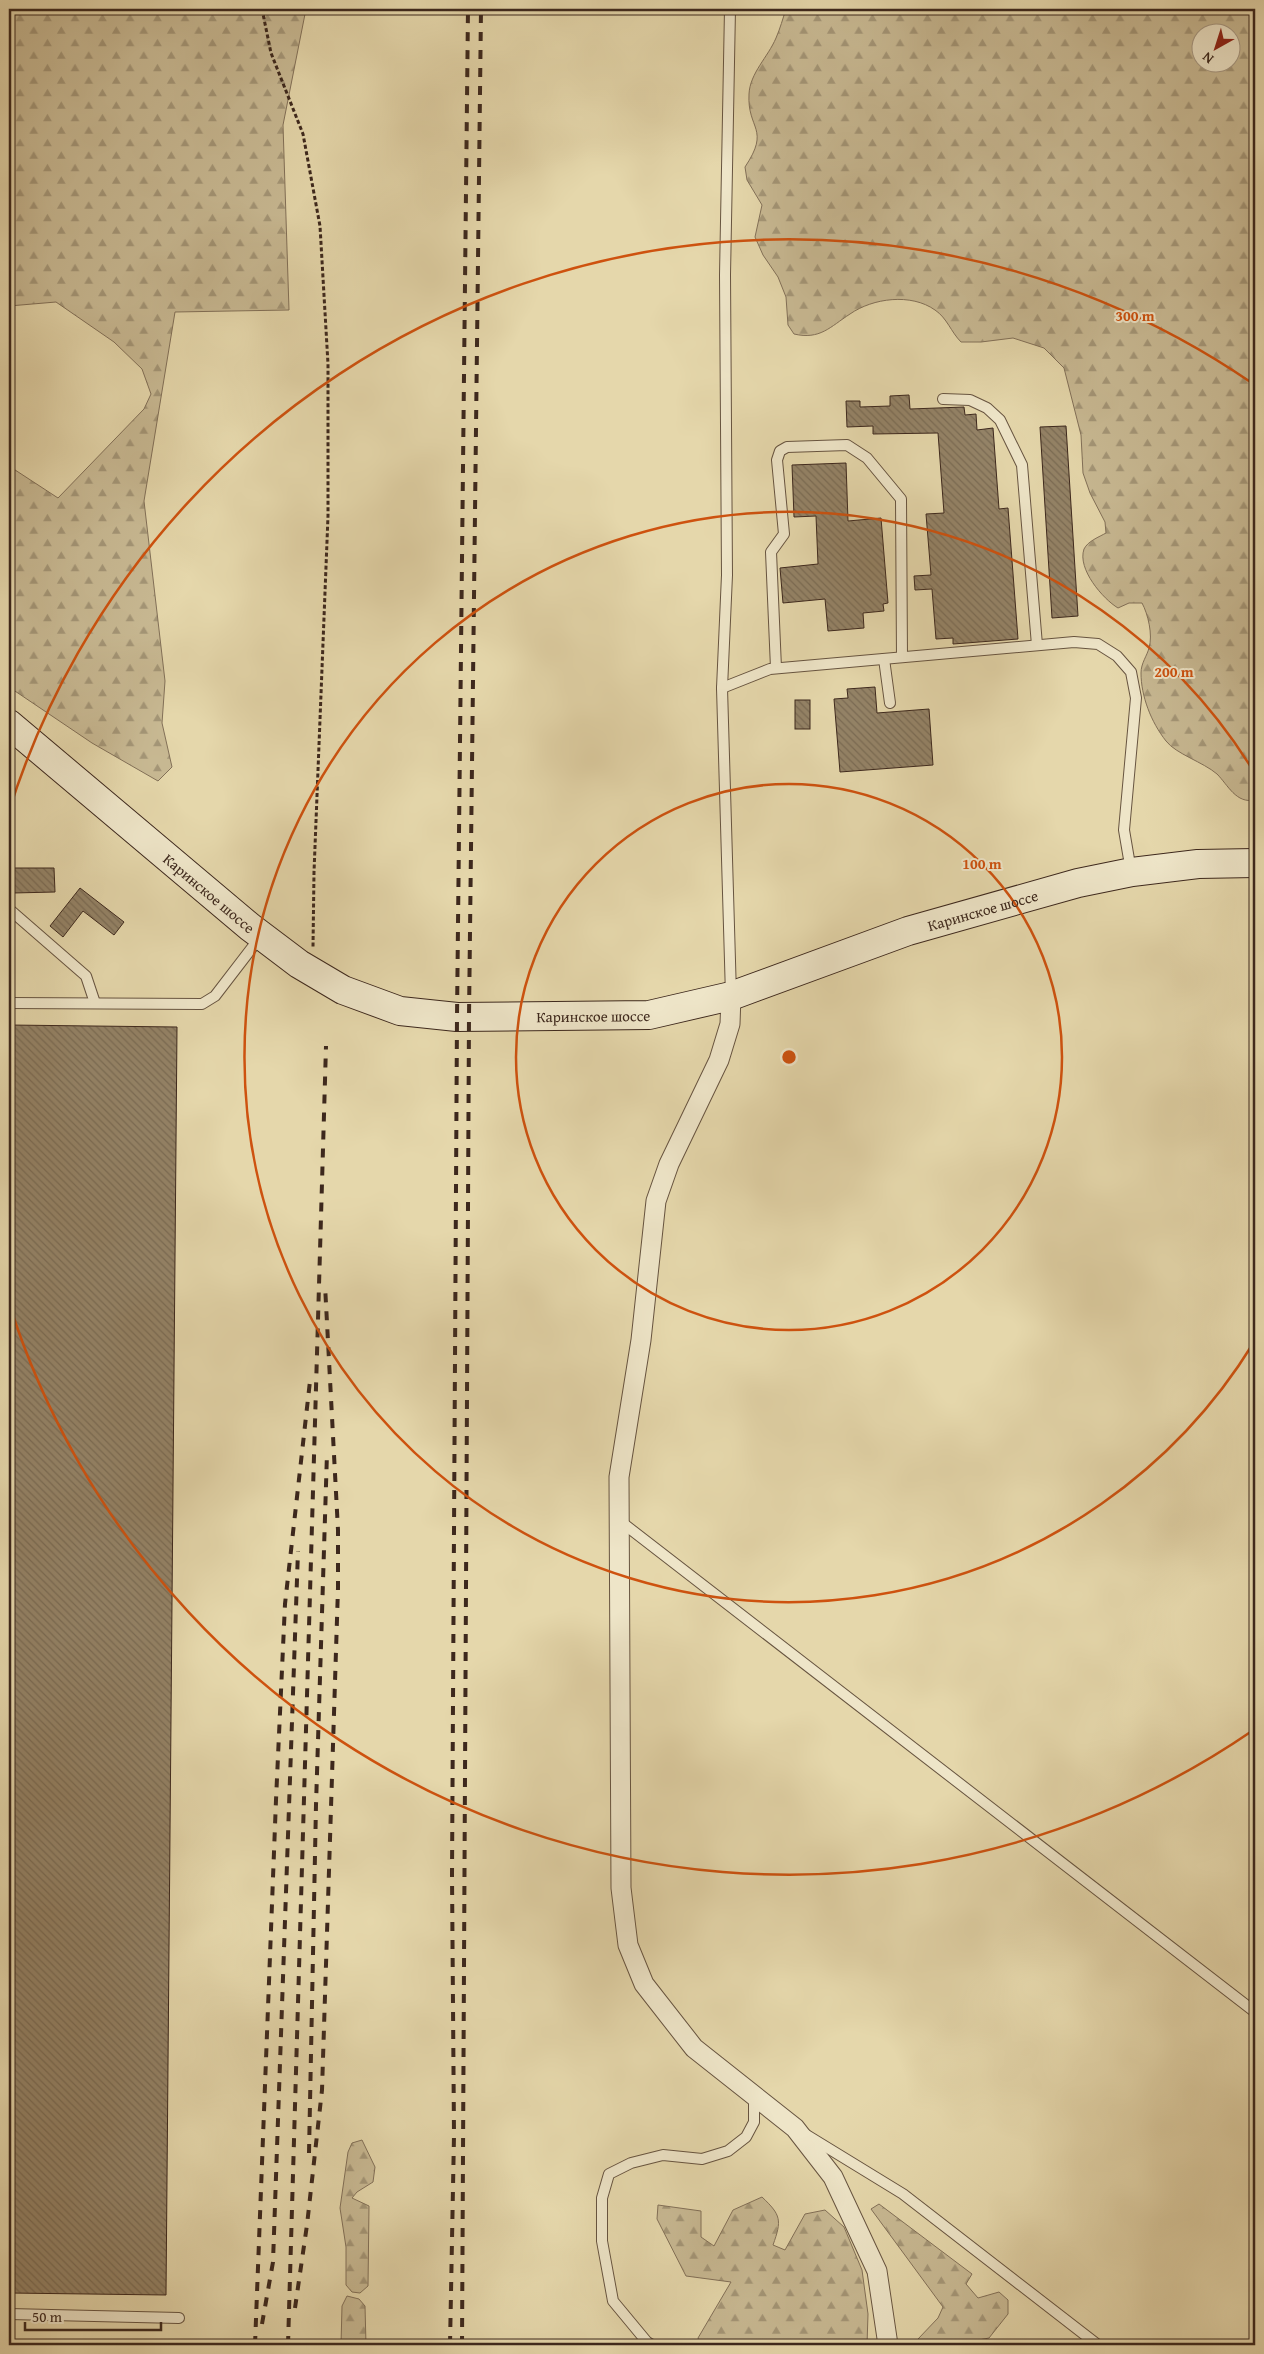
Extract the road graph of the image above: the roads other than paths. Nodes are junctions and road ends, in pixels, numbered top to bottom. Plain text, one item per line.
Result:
1 (730, 9) edge
2 (943, 399) dead end
3 (1037, 645) junction
4 (902, 657) junction
5 (884, 659) junction
6 (776, 668) junction
7 (722, 688) junction
8 (890, 703) dead end
9 (9, 724) edge
10 (1255, 863) edge
11 (1132, 872) junction
12 (9, 909) edge
13 (261, 936) junction
14 (731, 996) junction
15 (9, 1003) edge
16 (95, 1003) junction
17 (620, 1521) junction
18 (1255, 2012) edge
19 (754, 2095) junction
20 (795, 2128) junction
21 (9, 2314) edge
22 (179, 2318) dead end
23 (652, 2345) edge
24 (888, 2345) edge
25 (1098, 2345) edge

1 - 7 lane
2 - 3 lane
3 - 4 lane
3 - 11 lane
4 - 5 lane
4 - 6 lane
5 - 6 lane
5 - 8 lane
6 - 7 lane
7 - 14 lane
9 - 13 street, Каринское шоссе
10 - 11 street, Каринское шоссе
11 - 14 street, Каринское шоссе
12 - 16 lane
13 - 14 street, Каринское шоссе
13 - 16 lane
14 - 17 street
15 - 16 lane
17 - 18 lane
17 - 19 street
19 - 20 street
19 - 23 lane
20 - 24 street
20 - 25 lane
21 - 22 lane

